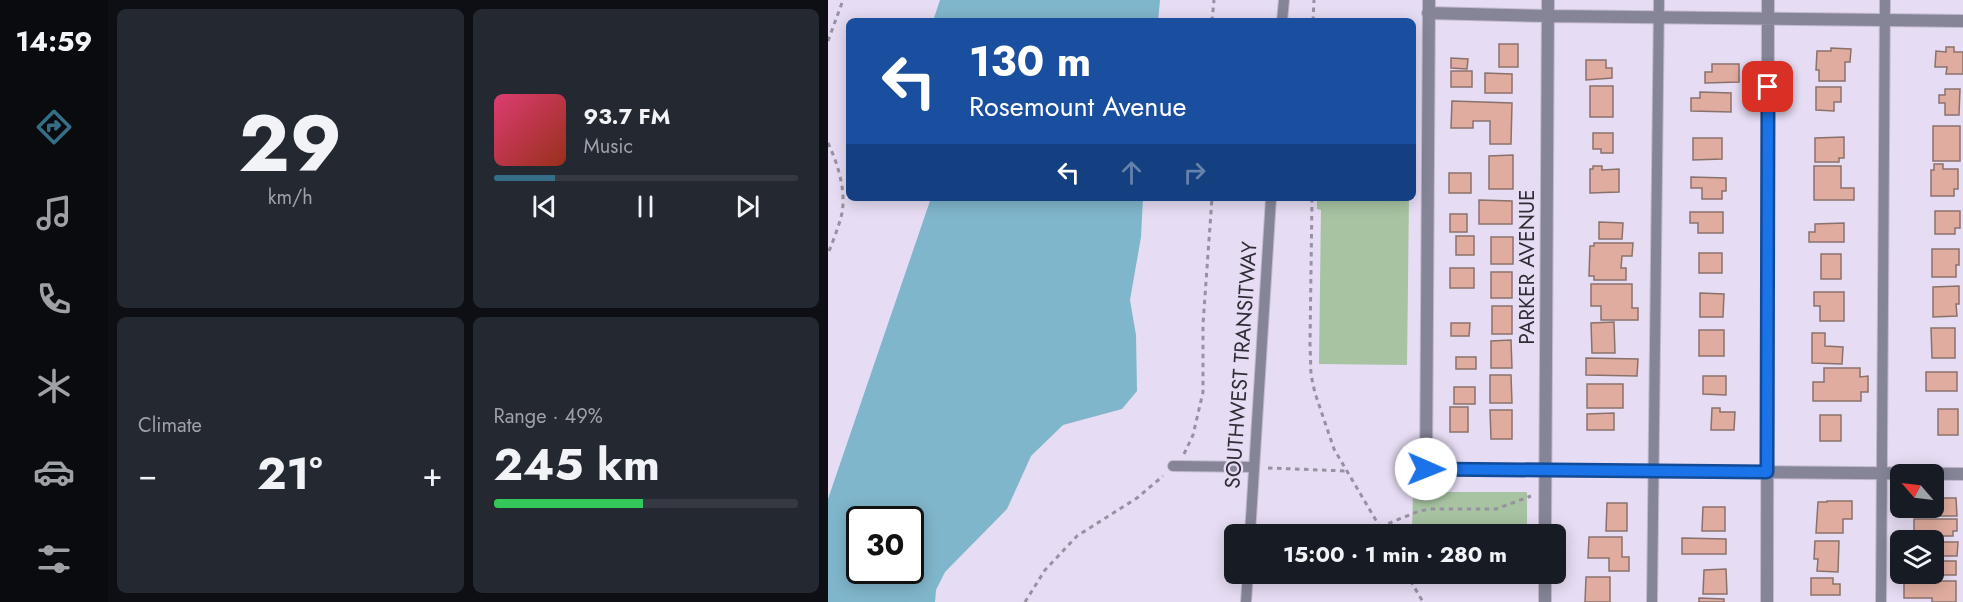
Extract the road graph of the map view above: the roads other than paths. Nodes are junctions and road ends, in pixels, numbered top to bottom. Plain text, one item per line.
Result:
1 (1284, 0) edge
2 (1548, 0) edge
3 (1659, 0) edge
4 (1768, 0) edge
5 (1886, 0) edge
6 (1429, 6) edge
7 (1549, 16) junction
8 (1659, 17) junction
9 (1282, 18) edge
10 (1768, 18) junction
11 (1885, 20) junction
12 (1963, 21) edge
13 (1271, 201) edge
14 (1173, 466) road end
15 (1254, 467) junction
16 (1545, 471) junction
17 (1653, 471) junction
18 (1767, 472) junction
19 (1881, 472) junction
20 (1963, 474) edge
21 (1251, 524) edge
22 (1545, 524) edge
23 (1247, 584) edge
24 (1545, 584) edge
25 (1246, 602) edge
26 (1545, 602) edge
27 (1652, 602) edge
28 (1767, 602) edge
29 (1881, 602) edge

1 - 9 lane
2 - 7 street, PARKER AVENUE
3 - 8 lane
4 - 10 street
5 - 11 lane
6 - 7 street
6 - 16 street
7 - 8 street
7 - 16 street, PARKER AVENUE
8 - 10 street
8 - 17 lane
10 - 11 street
10 - 18 street
11 - 12 street
11 - 19 lane
13 - 15 lane, SOUTHWEST TRANSITWAY
14 - 15 lane
15 - 21 lane, SOUTHWEST TRANSITWAY
16 - 17 street
16 - 22 street, PARKER AVENUE
17 - 18 street
17 - 27 lane
18 - 19 street
18 - 28 street
19 - 20 street
19 - 29 lane
23 - 25 lane
24 - 26 street

